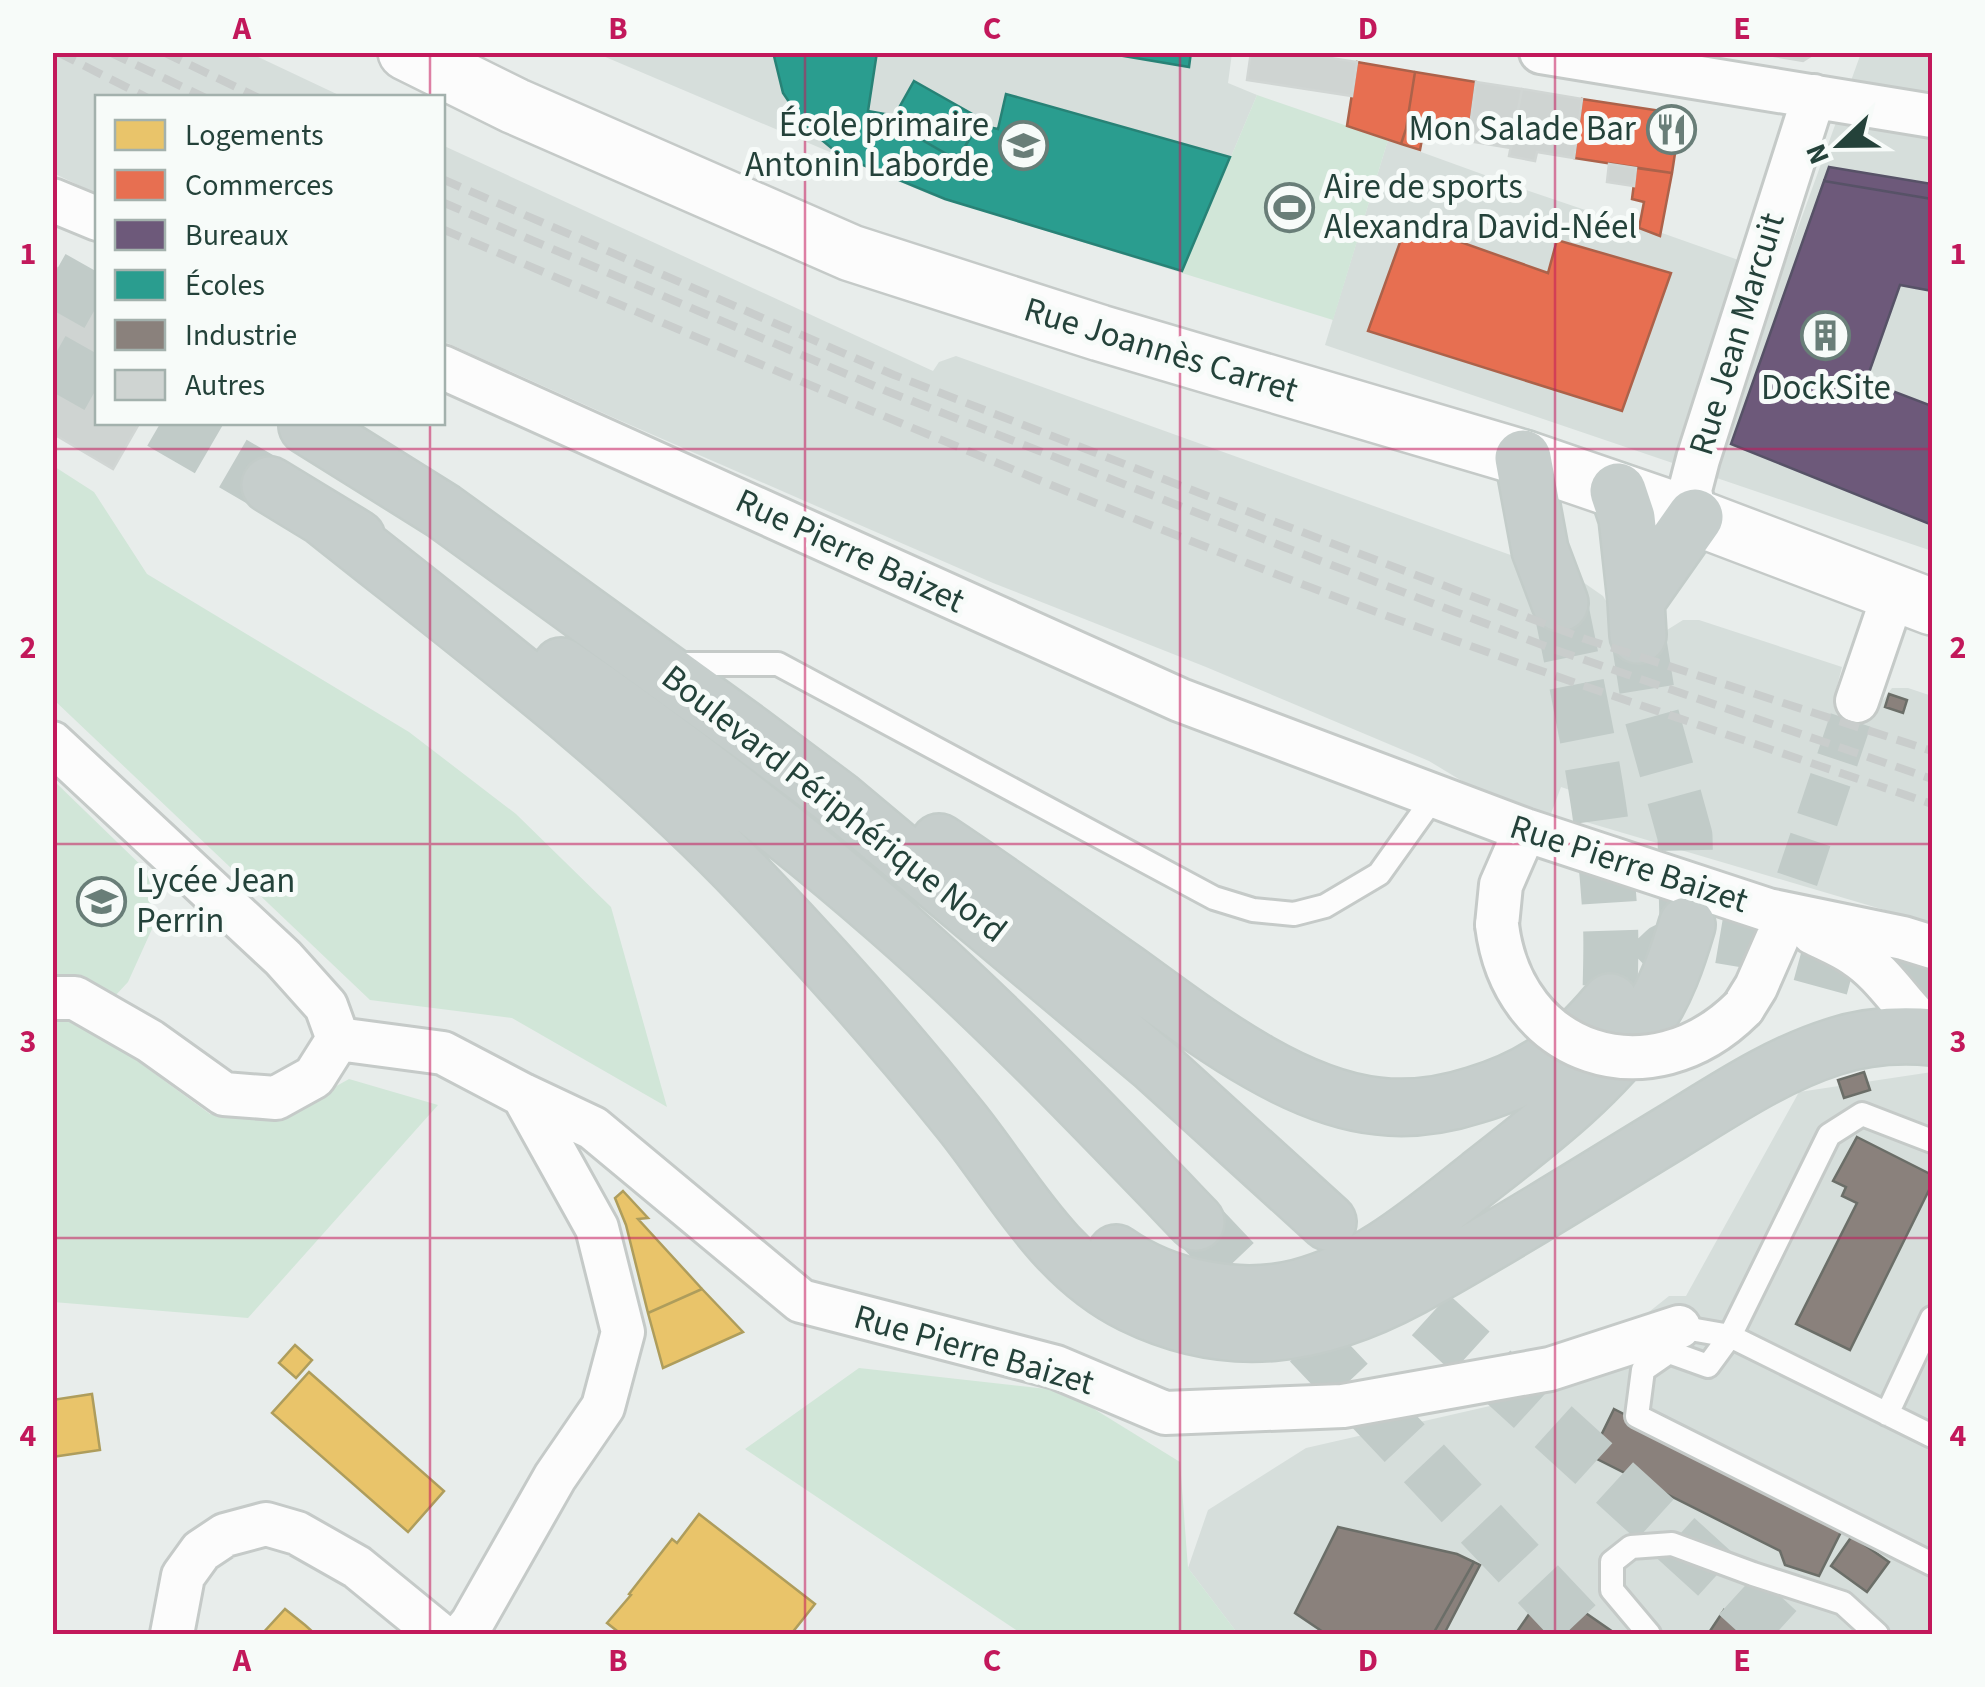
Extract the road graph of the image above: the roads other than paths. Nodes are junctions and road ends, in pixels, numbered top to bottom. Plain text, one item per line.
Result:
1 (406, 52) edge
2 (1541, 52) edge
3 (1814, 96) junction
4 (1932, 116) edge
5 (52, 200) edge
6 (95, 217) edge
7 (445, 368) edge
8 (307, 426) dead end
9 (1522, 458) junction
10 (270, 485) tunnel mouth
11 (1618, 490) junction
12 (1695, 517) junction
13 (324, 518) junction
14 (567, 599) junction
15 (1913, 600) edge
16 (1560, 603) tunnel mouth
17 (673, 664) junction
18 (1857, 701) tunnel mouth
19 (52, 743) edge
20 (1434, 797) junction
21 (1525, 830) junction
22 (1773, 924) junction
23 (1686, 925) tunnel mouth
24 (1932, 947) edge
25 (52, 998) edge
26 (1610, 1002) tunnel mouth
27 (1932, 1035) edge
28 (338, 1039) junction
29 (523, 1095) junction
30 (962, 1122) junction
31 (1932, 1142) edge
32 (1196, 1222) tunnel mouth
33 (1328, 1222) tunnel mouth
34 (1932, 1318) edge
35 (1678, 1327) joint
36 (1730, 1336) junction
37 (1887, 1414) junction
38 (1932, 1436) edge
39 (1932, 1564) edge
40 (172, 1634) edge
41 (440, 1634) edge
42 (463, 1634) edge
43 (1649, 1634) edge
44 (1877, 1634) edge

1 - 9 street, Rue Joannès Carret
2 - 3 street
3 - 4 street
3 - 12 street, Rue Jean Marcuit
5 - 6 street
7 - 20 street, Rue Pierre Baizet
8 - 14 highway, Boulevard Périphérique Nord
9 - 11 street, Rue Joannès Carret
9 - 16 highway
10 - 13 highway, Boulevard Périphérique Nord
11 - 12 street, Rue Joannès Carret
11 - 12 highway
12 - 15 street, Rue Joannès Carret
13 - 30 highway
13 - 32 highway, Boulevard Périphérique Nord
14 - 17 highway
14 - 33 highway, Boulevard Périphérique Nord
15 - 18 street
17 - 20 lane
17 - 26 highway
19 - 28 street
20 - 21 street, Rue Pierre Baizet
21 - 22 street, Rue Pierre Baizet
21 - 22 street, bridge
22 - 24 street, Rue Pierre Baizet
22 - 27 street, Rue Pierre Baizet
23 - 30 highway
25 - 28 street
27 - 30 highway
28 - 29 street, Rue Pierre Baizet
29 - 35 street, Rue Pierre Baizet
29 - 42 street
31 - 36 lane
34 - 37 lane
35 - 36 lane
36 - 37 lane
36 - 39 lane
37 - 38 lane
40 - 41 street
43 - 44 lane

